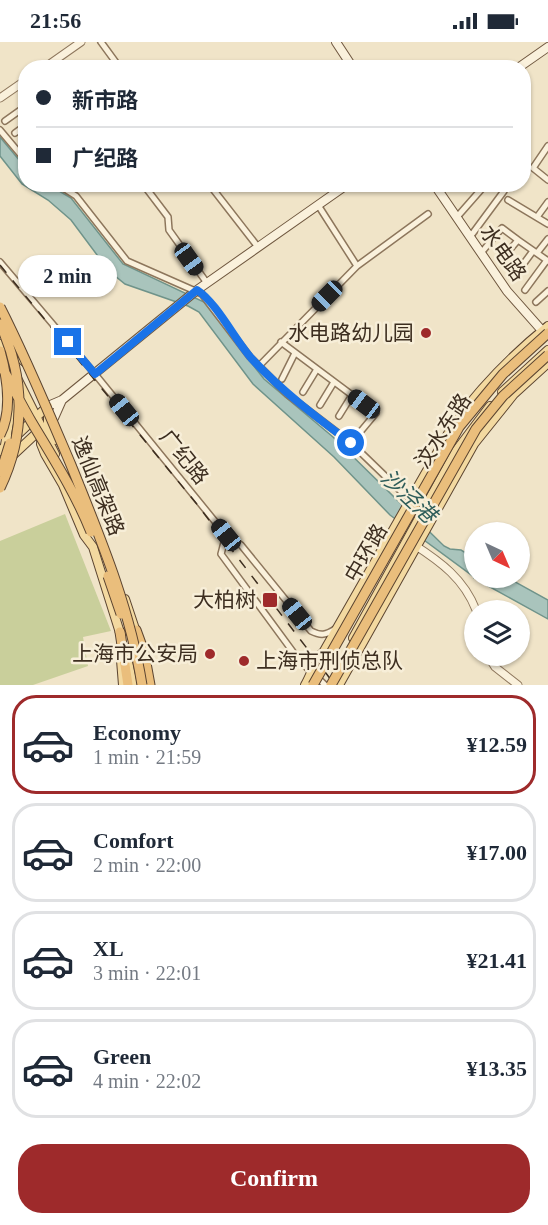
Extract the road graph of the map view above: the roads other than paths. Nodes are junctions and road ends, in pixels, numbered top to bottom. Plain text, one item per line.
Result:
1 (81, 42) edge
2 (100, 42) edge
3 (336, 42) edge
4 (548, 47) edge
5 (57, 60) edge
6 (114, 60) edge
7 (348, 60) edge
8 (529, 60) edge
9 (18, 86) edge
10 (0, 98) edge
11 (18, 112) edge
12 (5, 121) dead end
13 (0, 130) edge
14 (18, 131) edge
15 (15, 133) dead end
16 (548, 146) edge
17 (18, 151) edge
18 (547, 178) edge
19 (70, 192) edge
20 (149, 192) edge
21 (215, 192) edge
22 (337, 192) edge
23 (440, 192) edge
24 (479, 192) edge
25 (503, 192) edge
26 (508, 200) dead end
27 (548, 202) edge
28 (318, 205) junction
29 (428, 214) dead end
30 (457, 217) junction
31 (537, 217) junction
32 (548, 224) edge
33 (470, 237) junction
34 (548, 239) edge
35 (518, 240) junction
36 (258, 248) junction
37 (535, 252) junction
38 (481, 253) junction
39 (502, 259) dead end
40 (548, 261) edge
41 (0, 262) edge
42 (357, 266) junction
43 (513, 278) dead end
44 (207, 283) junction
45 (525, 290) dead end
46 (548, 291) edge
47 (195, 292) junction
48 (0, 299) edge
49 (536, 302) dead end
50 (0, 307) edge
51 (0, 315) edge
52 (0, 324) edge
53 (547, 333) edge
54 (0, 338) edge
55 (281, 342) junction
56 (0, 344) edge
57 (548, 350) edge
58 (0, 353) edge
59 (295, 353) junction
60 (548, 355) edge
61 (0, 363) edge
62 (548, 363) edge
63 (259, 366) junction
64 (33, 369) junction
65 (317, 369) junction
66 (95, 374) junction
67 (282, 379) dead end
68 (334, 382) junction
69 (303, 392) dead end
70 (352, 395) junction
71 (62, 400) junction
72 (320, 405) dead end
73 (48, 406) junction
74 (466, 407) junction
75 (482, 415) junction
76 (339, 416) dead end
77 (36, 417) junction
78 (50, 423) junction
79 (464, 425) junction
80 (0, 435) edge
81 (479, 436) junction
82 (351, 443) junction
83 (3, 448) edge
84 (0, 466) edge
85 (0, 474) edge
86 (0, 488) edge
87 (90, 504) junction
88 (407, 504) junction
89 (421, 508) junction
90 (430, 521) junction
91 (393, 527) junction
92 (407, 534) junction
93 (226, 535) junction
94 (418, 543) junction
95 (375, 559) junction
96 (402, 573) junction
97 (380, 581) junction
98 (471, 600) edge
99 (136, 628) joint
100 (336, 628) junction
101 (120, 632) junction
102 (494, 666) edge
103 (312, 673) junction
104 (322, 684) edge
105 (123, 685) edge
106 (128, 685) edge
107 (135, 685) edge
108 (148, 685) edge
109 (305, 685) edge
110 (339, 685) edge
111 (518, 685) edge

1 - 5 street
2 - 6 street
3 - 7 main road
4 - 8 main road
9 - 10 street
11 - 12 street
13 - 17 street
14 - 15 street
16 - 18 street
19 - 47 street
20 - 44 street
21 - 36 street
22 - 28 main road
23 - 30 main road, 水电路
24 - 30 street
25 - 33 street
26 - 31 street
27 - 31 street
28 - 36 main road
28 - 42 street
29 - 42 street
30 - 33 main road, 水电路
31 - 32 street
33 - 38 main road, 水电路
34 - 37 street
35 - 37 street
35 - 38 street
35 - 39 street
36 - 44 main road
37 - 40 street
37 - 43 street
38 - 53 main road, 水电路
40 - 45 street
41 - 66 street, 广纪路
42 - 55 street
44 - 47 main road
46 - 49 street
47 - 63 street
47 - 66 main road
48 - 64 highway, bridge
50 - 108 highway, 逸仙高架路, bridge
51 - 64 main road
52 - 86 highway, bridge
53 - 74 main road, 汶水东路
53 - 79 main road, 汶水东路
53 - 104 highway, 中环路, bridge
54 - 85 highway, bridge
55 - 59 street
55 - 63 street
56 - 77 main road
57 - 75 main road, 汶水东路
58 - 80 highway, bridge
58 - 83 main road
59 - 65 street
59 - 67 street
60 - 104 highway, 中环路, bridge
61 - 107 highway, 逸仙高架路, bridge
62 - 81 main road, 汶水东路
63 - 82 street
64 - 73 main road
65 - 68 street
65 - 69 street
66 - 71 main road
66 - 93 street, 广纪路
68 - 70 street
68 - 72 street
70 - 76 street
70 - 82 street
71 - 73 main road
71 - 78 main road
73 - 77 main road
73 - 78 main road
74 - 79 main road
74 - 88 main road, 汶水东路
75 - 81 main road
75 - 89 main road, 汶水东路
77 - 78 main road
77 - 83 main road
78 - 84 main road
78 - 87 main road
78 - 87 main road
78 - 101 main road
79 - 89 main road, 汶水东路
81 - 90 main road, 汶水东路
82 - 88 street
87 - 99 main road
88 - 89 street
88 - 91 main road, 汶水东路
89 - 90 street
89 - 92 main road, 汶水东路
90 - 94 main road, 汶水东路
91 - 92 street
91 - 95 main road, 汶水东路
92 - 94 street
92 - 97 main road, 汶水东路
93 - 100 street, 广纪路
93 - 103 street
94 - 96 main road, 汶水东路
94 - 98 street
95 - 97 main road
95 - 100 main road, 汶水东路
96 - 97 main road
96 - 110 main road, 汶水东路
97 - 104 main road, 汶水东路
99 - 108 highway
100 - 103 main road, 汶水东路
101 - 105 main road
101 - 106 highway
101 - 107 main road
102 - 111 street
103 - 104 street
103 - 109 main road, 汶水东路

